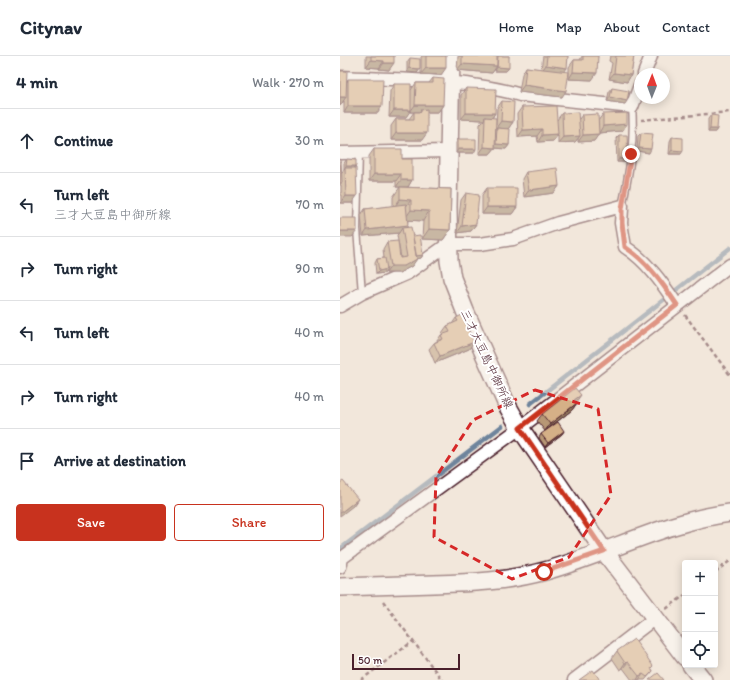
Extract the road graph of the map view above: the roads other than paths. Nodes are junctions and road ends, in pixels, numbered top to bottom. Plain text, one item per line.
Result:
1 (452, 56) edge
2 (651, 56) edge
3 (646, 68) edge
4 (340, 77) edge
5 (451, 83) junction
6 (634, 102) edge
7 (632, 107) junction
8 (449, 151) junction
9 (359, 152) junction
10 (340, 153) edge
11 (622, 208) junction
12 (448, 244) junction
13 (730, 265) edge
14 (362, 293) junction
15 (677, 305) junction
16 (340, 306) edge
17 (518, 425) junction
18 (730, 513) edge
19 (604, 551) junction
20 (340, 567) edge
21 (340, 587) edge
22 (655, 618) junction
23 (682, 653) edge
24 (693, 668) edge
25 (574, 680) edge
26 (703, 680) edge

1 - 5 main road, 三才大豆島中御所線
2 - 3 street
4 - 5 street
5 - 7 street
5 - 8 main road, 三才大豆島中御所線
6 - 7 street
7 - 11 lane
8 - 9 street
8 - 12 main road, 三才大豆島中御所線
9 - 10 street
9 - 14 lane
11 - 12 street
11 - 15 street
12 - 14 street
12 - 17 main road, 三才大豆島中御所線
13 - 15 street
14 - 16 street
15 - 17 street
17 - 19 main road, 三才大豆島中御所線
17 - 20 street
18 - 19 main road
19 - 21 main road
19 - 22 main road, 三才大豆島中御所線
22 - 23 main road, 三才大豆島中御所線
22 - 25 street
24 - 26 main road

